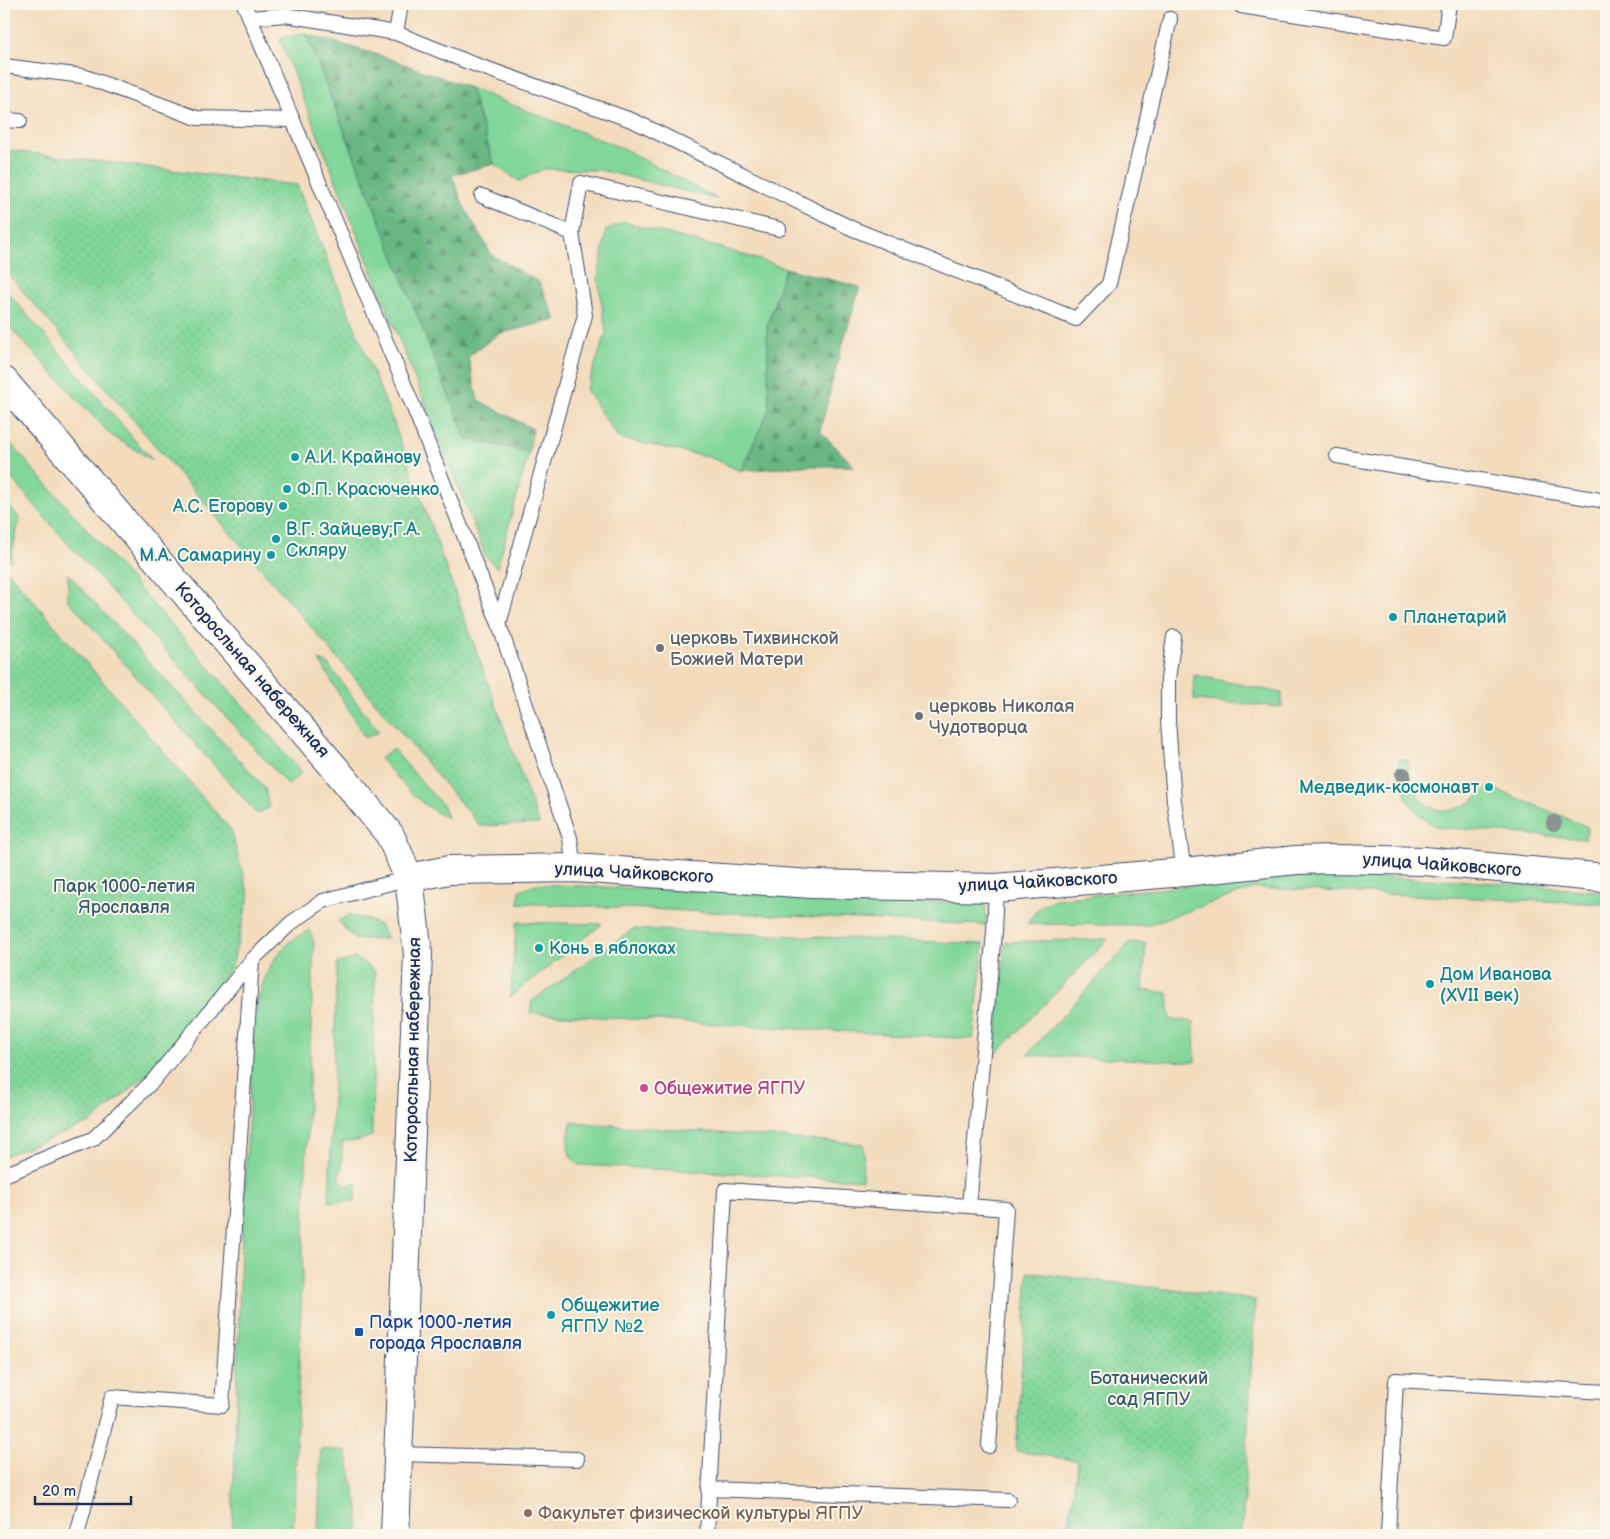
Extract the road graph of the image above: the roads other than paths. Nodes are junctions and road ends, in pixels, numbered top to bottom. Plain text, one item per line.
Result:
1 (244, 4) edge
2 (401, 4) edge
3 (1449, 4) edge
4 (1241, 6) dead end
5 (250, 18) junction
6 (1170, 20) dead end
7 (396, 33) junction
8 (4, 66) edge
9 (4, 120) edge
10 (292, 120) junction
11 (20, 121) dead end
12 (482, 196) dead end
13 (778, 230) dead end
14 (572, 232) junction
15 (4, 381) edge
16 (1337, 456) dead end
17 (1606, 500) edge
18 (499, 624) junction
19 (1174, 637) dead end
20 (574, 868) junction
21 (1184, 872) junction
22 (409, 878) junction
23 (1606, 878) edge
24 (996, 888) junction
25 (252, 960) junction
26 (4, 1175) edge
27 (969, 1206) junction
28 (1606, 1392) edge
29 (989, 1446) dead end
30 (398, 1454) junction
31 (577, 1459) dead end
32 (709, 1489) junction
33 (1008, 1500) dead end
34 (77, 1535) edge
35 (395, 1535) edge
36 (706, 1535) edge
37 (1388, 1535) edge

1 - 5 lane
2 - 7 lane
3 - 4 lane
5 - 7 lane
5 - 10 lane
6 - 7 lane
8 - 10 lane
9 - 11 lane
10 - 18 lane
12 - 14 lane
13 - 14 lane
14 - 18 lane
15 - 22 main road, Которосльная набережная
16 - 17 lane
18 - 20 lane
19 - 21 lane
20 - 22 main road, улица Чайковского
20 - 24 main road, улица Чайковского
21 - 23 main road, улица Чайковского
21 - 24 main road, улица Чайковского
22 - 25 lane
22 - 30 main road, Которосльная набережная
24 - 27 lane
25 - 26 lane
25 - 34 lane
27 - 29 lane
27 - 32 lane
28 - 37 lane
30 - 31 lane
30 - 35 main road, Которосльная набережная
32 - 33 lane
32 - 36 lane

